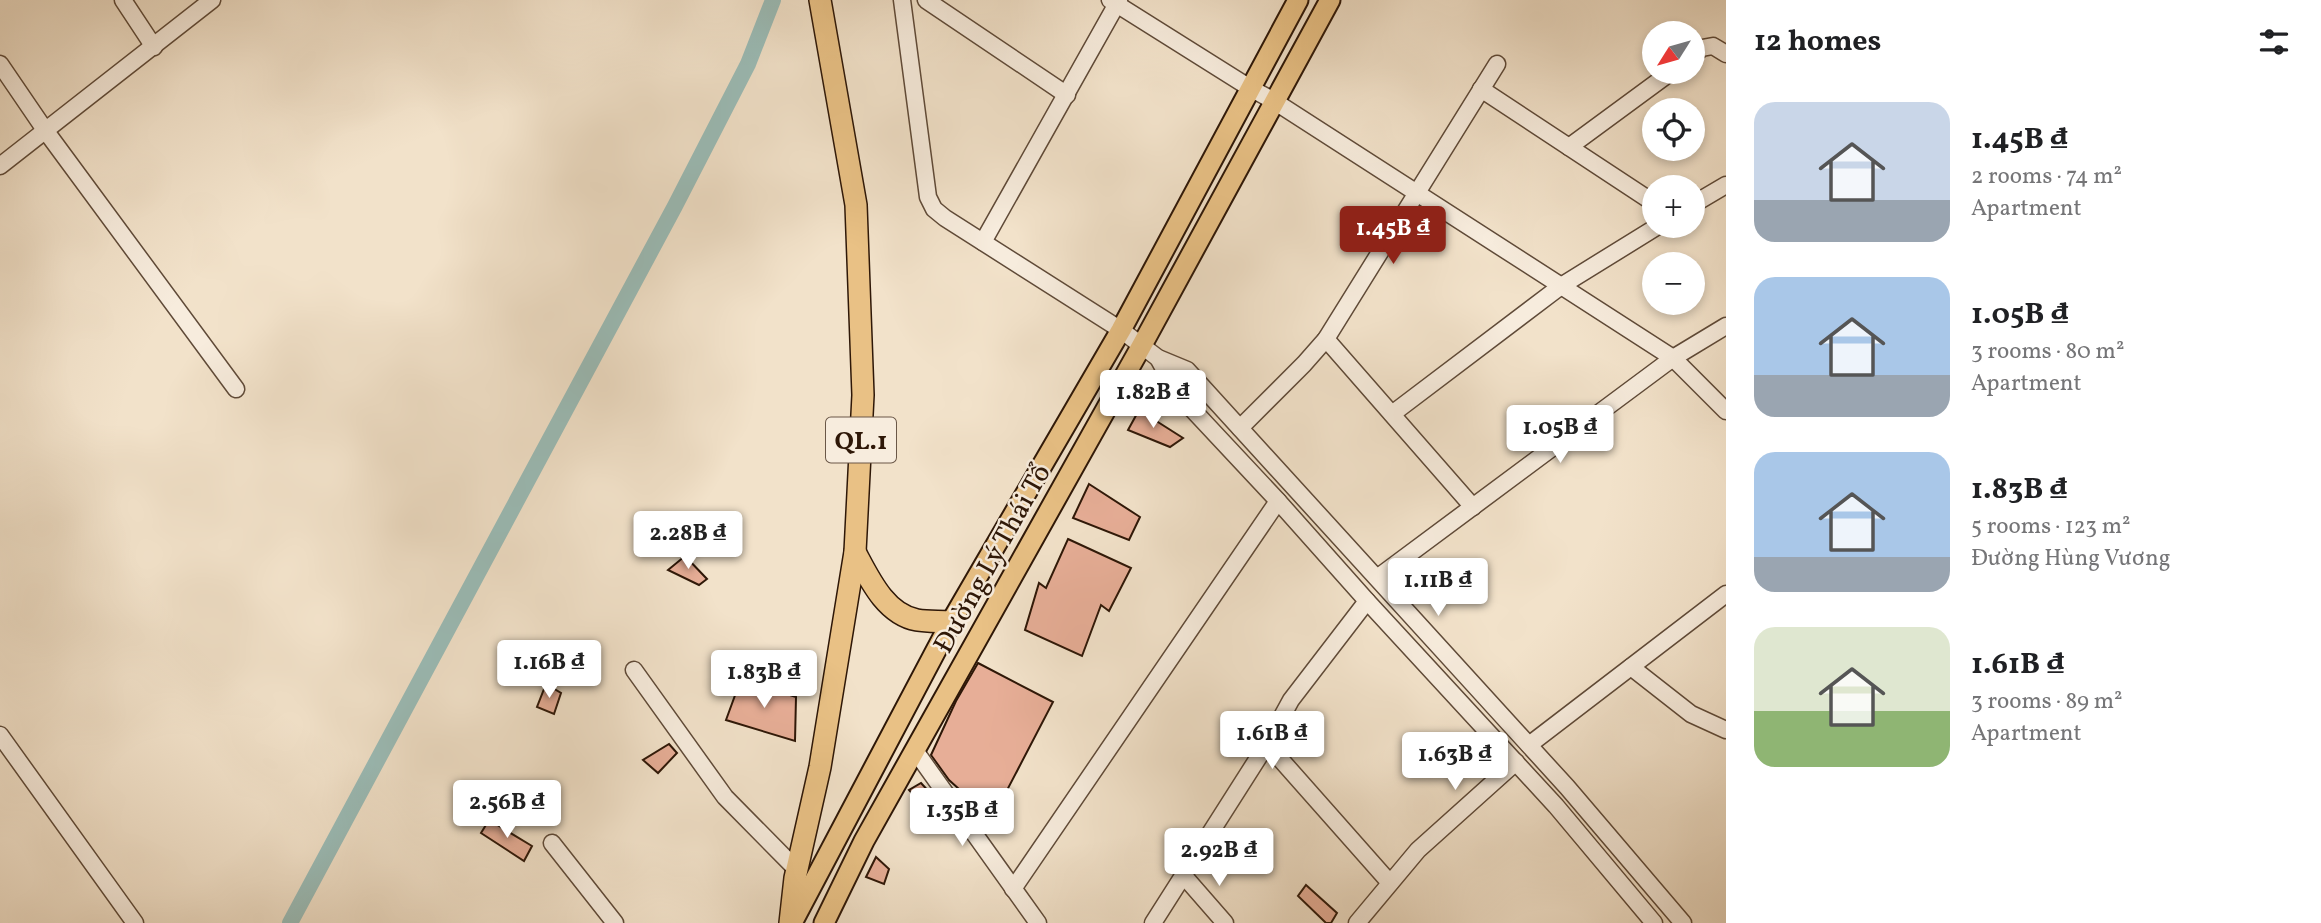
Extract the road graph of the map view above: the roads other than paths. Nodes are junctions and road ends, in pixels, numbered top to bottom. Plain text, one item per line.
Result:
1 (123, 0) edge
2 (212, 0) edge
3 (820, 0) edge
4 (902, 0) edge
5 (926, 0) edge
6 (1298, 0) edge
7 (1330, 0) edge
8 (1115, 1) edge
9 (154, 47) junction
10 (1705, 47) edge
11 (1726, 54) edge
12 (0, 64) edge
13 (1497, 64) dead end
14 (1655, 84) edge
15 (1250, 89) junction
16 (1481, 89) junction
17 (1067, 95) junction
18 (1274, 101) junction
19 (45, 130) junction
20 (1569, 147) junction
21 (0, 166) edge
22 (1726, 185) edge
23 (1417, 193) junction
24 (1642, 194) edge
25 (1705, 197) edge
26 (1642, 236) edge
27 (983, 242) junction
28 (1561, 286) junction
29 (1726, 326) edge
30 (1121, 330) junction
31 (1326, 340) junction
32 (1142, 345) junction
33 (1158, 358) junction
34 (1673, 358) junction
35 (236, 388) dead end
36 (1726, 411) edge
37 (1392, 414) junction
38 (1240, 428) junction
39 (1279, 501) junction
40 (1473, 507) junction
41 (855, 552) junction
42 (1377, 578) junction
43 (1726, 594) edge
44 (1367, 601) junction
45 (951, 622) junction
46 (934, 654) junction
47 (1453, 662) junction
48 (1631, 667) junction
49 (960, 669) junction
50 (634, 670) dead end
51 (1437, 677) junction
52 (1726, 730) edge
53 (0, 735) edge
54 (1268, 744) junction
55 (1529, 745) junction
56 (916, 752) junction
57 (1516, 762) junction
58 (552, 843) dead end
59 (1631, 862) junction
60 (796, 874) junction
61 (1184, 876) junction
62 (1615, 876) junction
63 (1390, 883) junction
64 (1013, 889) junction
65 (135, 923) edge
66 (615, 923) edge
67 (779, 923) edge
68 (791, 923) edge
69 (824, 923) edge
70 (1038, 923) edge
71 (1153, 923) edge
72 (1225, 923) edge
73 (1357, 923) edge
74 (1654, 923) edge
75 (1683, 923) edge

1 - 9 street
2 - 9 street
3 - 41 highway, QL.1
4 - 27 street
5 - 17 street
6 - 15 main road, Đường Lý Thái Tổ / QL.1
7 - 18 main road, Đường Lý Thái Tổ
8 - 15 street
8 - 17 street
9 - 19 street
10 - 11 street
12 - 19 street
13 - 16 street
14 - 20 street
15 - 18 street
15 - 30 main road, Đường Lý Thái Tổ / QL.1
16 - 20 street
16 - 23 street
17 - 27 street
18 - 23 street
18 - 32 main road, Đường Lý Thái Tổ
19 - 21 street
19 - 35 street
20 - 24 street
22 - 25 street
23 - 28 street
23 - 31 street
26 - 28 street
27 - 30 street
28 - 34 street
28 - 37 street
29 - 34 street
30 - 32 street
30 - 45 main road, Đường Lý Thái Tổ / QL.1
31 - 37 street
31 - 38 street
32 - 33 street
32 - 49 main road, Đường Lý Thái Tổ
33 - 38 street
33 - 39 street
34 - 36 street
34 - 40 street
37 - 40 street
38 - 42 street
39 - 44 street
39 - 64 street
40 - 42 street
41 - 45 highway
41 - 60 highway, QL.1
42 - 47 street
43 - 48 street
44 - 51 street
44 - 54 street
45 - 46 main road, Đường Lý Thái Tổ / QL.1
46 - 49 main road
46 - 68 main road, Đường Lý Thái Tổ / QL.1
47 - 51 street
47 - 55 street
48 - 52 street
48 - 55 street
49 - 56 main road, Đường Lý Thái Tổ
50 - 60 street
51 - 57 street
53 - 65 street
54 - 61 street
54 - 63 street
55 - 59 street
56 - 64 street
56 - 69 main road, Đường Lý Thái Tổ
57 - 62 street
57 - 63 street
58 - 66 street
59 - 62 street
59 - 75 street
60 - 67 highway, QL.1
60 - 68 highway, QL.1
61 - 71 street
61 - 72 street
62 - 74 street
63 - 73 street
64 - 70 street

